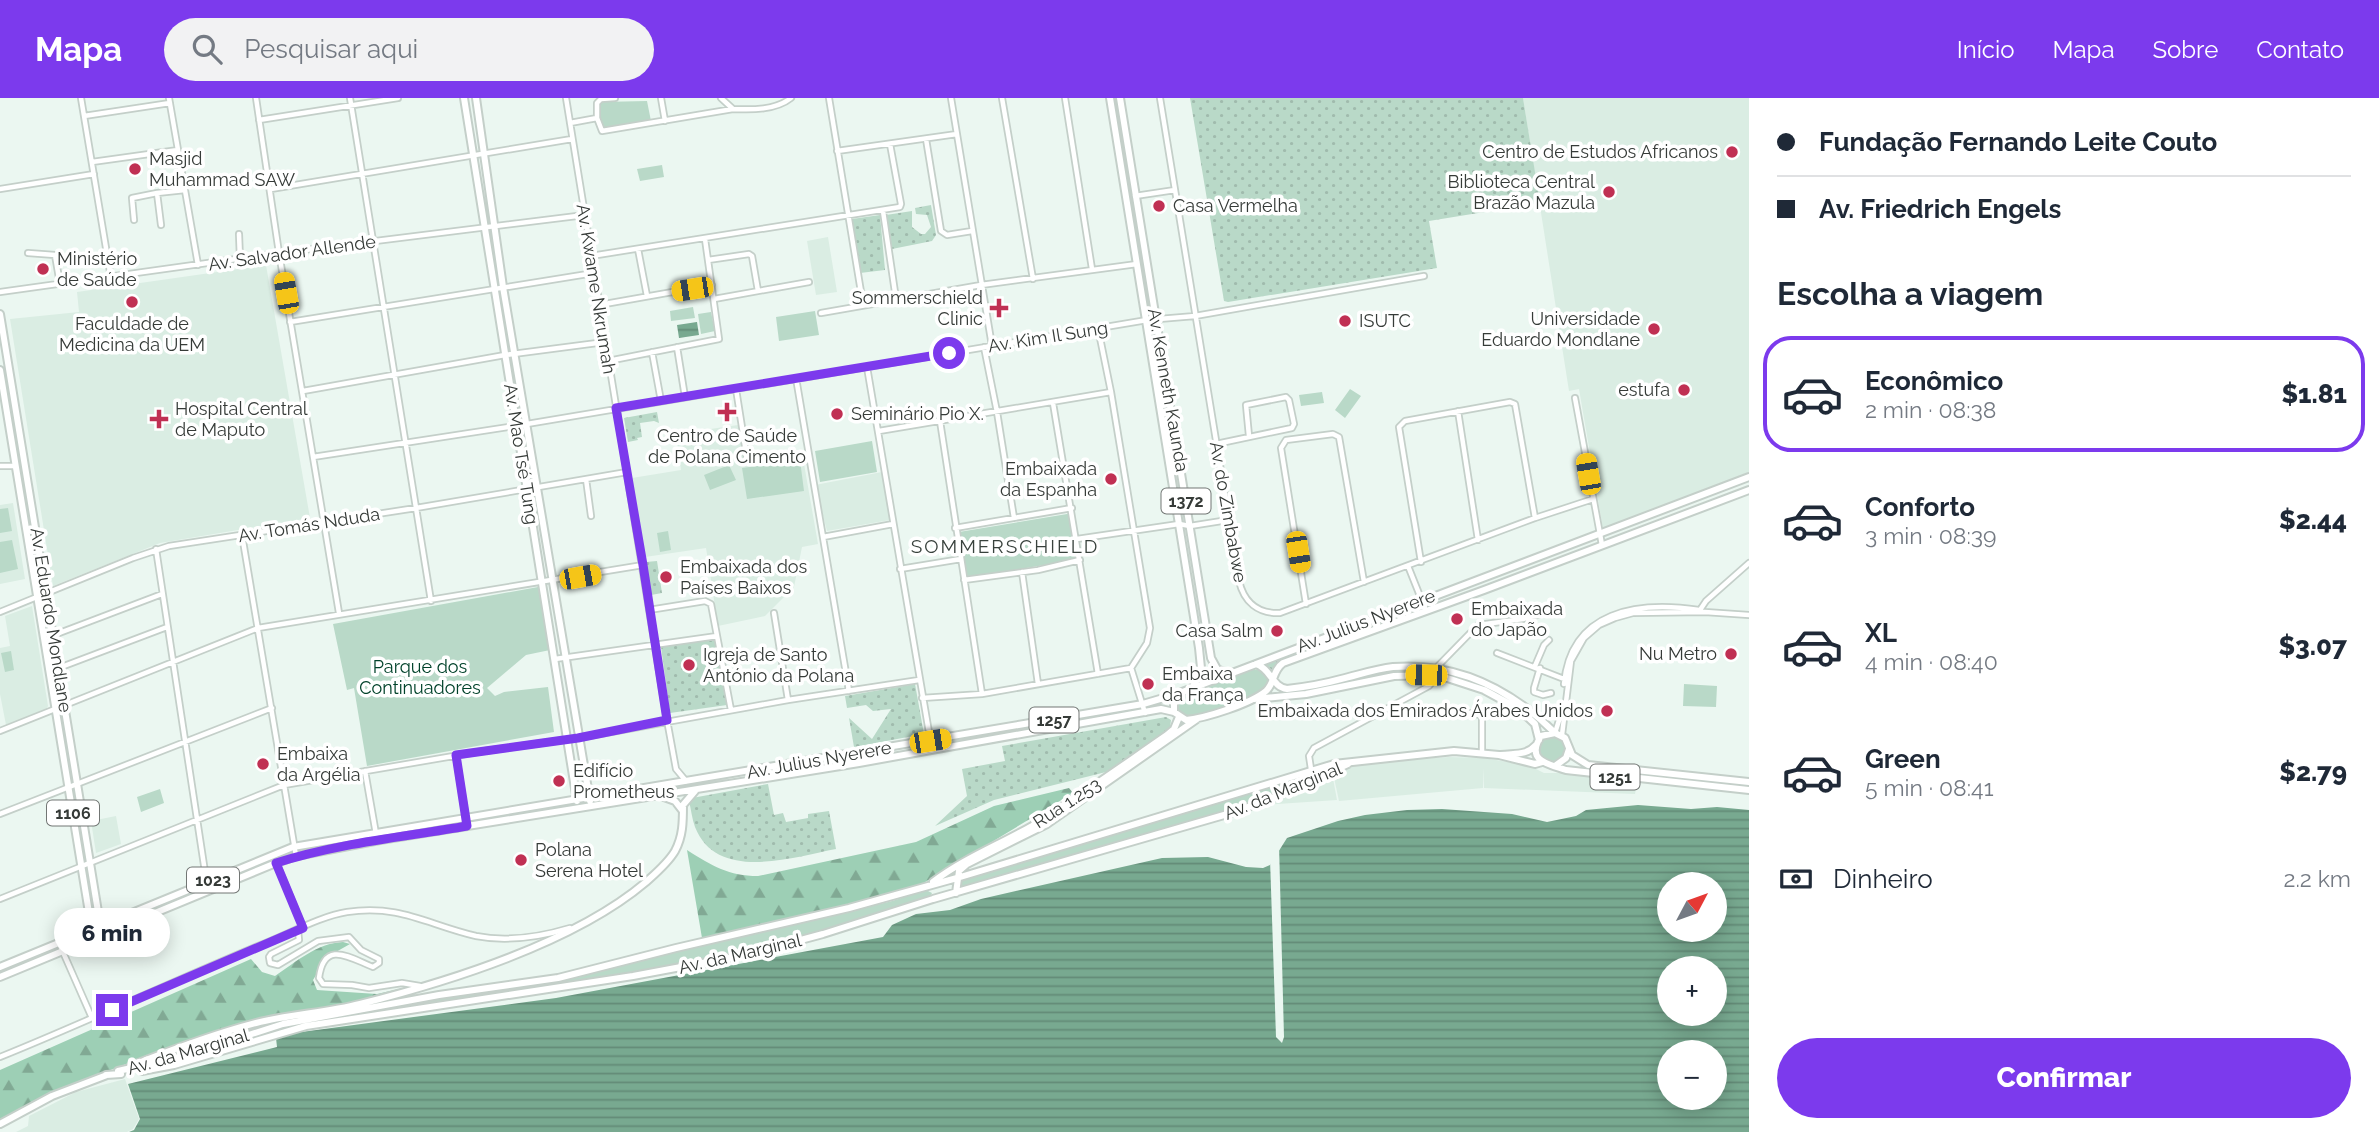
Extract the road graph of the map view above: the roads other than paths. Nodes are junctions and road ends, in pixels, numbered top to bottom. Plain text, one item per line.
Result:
1 (81, 98) edge
2 (256, 98) edge
3 (350, 98) edge
4 (398, 98) edge
5 (464, 98) edge
6 (476, 98) edge
7 (566, 98) edge
8 (615, 98) edge
9 (661, 98) edge
10 (721, 98) edge
11 (791, 98) edge
12 (829, 98) edge
13 (951, 98) edge
14 (1002, 98) edge
15 (1065, 98) edge
16 (1110, 98) edge
17 (1120, 98) edge
18 (1160, 98) edge
19 (169, 101) edge
20 (351, 105) junction
21 (733, 110) junction
22 (84, 116) junction
23 (597, 118) junction
24 (260, 120) junction
25 (665, 121) junction
26 (570, 122) junction
27 (957, 134) junction
28 (572, 139) junction
29 (926, 139) junction
30 (890, 144) junction
31 (178, 149) junction
32 (837, 151) junction
33 (484, 153) junction
34 (474, 155) junction
35 (92, 162) junction
36 (94, 174) junction
37 (362, 174) junction
38 (0, 189) edge
39 (271, 189) junction
40 (185, 190) junction
41 (1175, 190) junction
42 (157, 193) junction
43 (1135, 195) junction
44 (883, 211) junction
45 (584, 215) junction
46 (848, 216) junction
47 (134, 220) dead end
48 (161, 225) dead end
49 (495, 225) junction
50 (484, 227) junction
51 (972, 231) junction
52 (239, 234) dead end
53 (705, 239) junction
54 (373, 242) junction
55 (638, 249) junction
56 (28, 253) dead end
57 (279, 253) junction
58 (591, 256) junction
59 (240, 259) junction
60 (708, 260) junction
61 (1137, 264) junction
62 (198, 265) junction
63 (1091, 269) junction
64 (594, 273) junction
65 (1424, 276) dead end
66 (111, 278) junction
67 (1033, 279) junction
68 (809, 282) dead end
69 (60, 284) junction
70 (712, 285) junction
71 (981, 285) junction
72 (503, 288) junction
73 (494, 289) junction
74 (758, 291) junction
75 (0, 292) edge
76 (647, 296) junction
77 (714, 299) junction
78 (896, 299) junction
79 (599, 304) junction
80 (863, 304) junction
81 (383, 307) junction
82 (821, 313) dead end
83 (0, 314) edge
84 (1195, 316) junction
85 (1156, 319) junction
86 (1147, 320) junction
87 (290, 322) junction
88 (1098, 328) junction
89 (605, 342) junction
90 (992, 346) junction
91 (677, 347) junction
92 (984, 347) junction
93 (652, 352) junction
94 (515, 354) junction
95 (505, 355) junction
96 (608, 361) junction
97 (867, 367) junction
98 (0, 370) edge
99 (394, 375) junction
100 (796, 378) junction
101 (736, 389) junction
102 (303, 391) junction
103 (1111, 391) junction
104 (685, 397) junction
105 (1575, 398) dead end
106 (661, 401) junction
107 (1054, 403) junction
108 (616, 408) junction
109 (1458, 411) junction
110 (997, 412) junction
111 (940, 421) junction
112 (526, 424) junction
113 (515, 426) junction
114 (879, 431) junction
115 (1249, 436) junction
116 (404, 443) junction
117 (1216, 444) junction
118 (313, 457) junction
119 (747, 459) dead end
120 (0, 466) edge
121 (15, 466) junction
122 (627, 472) junction
123 (1749, 477) edge
124 (586, 479) junction
125 (537, 488) junction
126 (527, 490) junction
127 (1749, 490) edge
128 (1593, 499) junction
129 (416, 508) junction
130 (1072, 508) junction
131 (591, 516) dead end
132 (1014, 517) junction
133 (1535, 518) junction
134 (1228, 520) junction
135 (324, 523) junction
136 (893, 524) junction
137 (1179, 524) junction
138 (1190, 526) junction
139 (955, 528) junction
140 (1135, 532) junction
141 (1599, 533) junction
142 (242, 535) junction
143 (822, 537) junction
144 (1077, 539) junction
145 (1478, 540) junction
146 (1602, 545) junction
147 (156, 550) junction
148 (961, 559) junction
149 (1080, 560) junction
150 (1420, 562) junction
151 (1749, 563) edge
152 (643, 565) junction
153 (1408, 566) junction
154 (900, 569) junction
155 (1021, 572) junction
156 (964, 580) junction
157 (555, 581) junction
158 (1364, 582) junction
159 (543, 583) junction
160 (47, 594) junction
161 (162, 594) junction
162 (37, 598) junction
163 (1422, 600) junction
164 (431, 601) junction
165 (1306, 604) junction
166 (649, 610) junction
167 (1552, 611) dead end
168 (1703, 611) junction
169 (0, 612) edge
170 (1426, 612) junction
171 (341, 613) junction
172 (774, 613) dead end
173 (1749, 615) edge
174 (167, 628) junction
175 (258, 628) junction
176 (54, 635) junction
177 (717, 636) junction
178 (1549, 640) dead end
179 (654, 644) junction
180 (1497, 653) dead end
181 (555, 659) junction
182 (566, 659) junction
183 (173, 663) junction
184 (1256, 664) junction
185 (1538, 667) junction
186 (60, 668) junction
187 (1131, 668) junction
188 (50, 672) junction
189 (1437, 672) junction
190 (1098, 674) junction
191 (1229, 674) junction
192 (1273, 679) junction
193 (1564, 679) junction
194 (919, 680) junction
195 (1038, 684) junction
196 (1193, 687) junction
197 (849, 691) junction
198 (1551, 692) dead end
199 (982, 694) junction
200 (1177, 694) junction
201 (922, 698) junction
202 (1254, 699) junction
203 (788, 700) junction
204 (1143, 704) junction
205 (65, 705) junction
206 (272, 708) junction
207 (56, 709) junction
208 (731, 710) junction
209 (1145, 713) junction
210 (1439, 713) dead end
211 (1176, 714) junction
212 (1074, 717) junction
213 (1199, 718) junction
214 (667, 720) junction
215 (1075, 726) junction
216 (1003, 729) junction
217 (0, 731) edge
218 (1557, 733) junction
219 (578, 738) junction
220 (1005, 738) junction
221 (565, 739) junction
222 (930, 741) junction
223 (185, 743) junction
224 (1537, 743) junction
225 (1569, 749) junction
226 (932, 750) junction
227 (858, 753) junction
228 (1482, 753) junction
229 (456, 755) junction
230 (1499, 755) junction
231 (1357, 760) junction
232 (1542, 762) junction
233 (859, 763) junction
234 (783, 766) junction
235 (1555, 766) junction
236 (676, 769) junction
237 (1311, 769) junction
238 (365, 771) junction
239 (784, 775) junction
240 (711, 778) junction
241 (78, 782) junction
242 (687, 782) junction
243 (1749, 782) edge
244 (284, 785) junction
245 (664, 785) junction
246 (712, 786) junction
247 (68, 787) junction
248 (649, 788) junction
249 (697, 789) junction
250 (1749, 790) edge
251 (661, 796) junction
252 (650, 797) junction
253 (589, 798) junction
254 (576, 800) junction
255 (591, 807) junction
256 (579, 809) junction
257 (683, 812) junction
258 (0, 814) edge
259 (197, 818) junction
260 (466, 818) junction
261 (467, 826) junction
262 (376, 834) junction
263 (293, 847) junction
264 (272, 855) junction
265 (296, 856) junction
266 (91, 862) junction
267 (276, 863) junction
268 (81, 867) junction
269 (957, 878) junction
270 (206, 883) junction
271 (929, 885) junction
272 (209, 892) junction
273 (956, 893) junction
274 (0, 899) edge
275 (933, 899) junction
276 (100, 926) junction
277 (575, 926) junction
278 (91, 929) junction
279 (301, 929) junction
280 (102, 934) junction
281 (93, 938) junction
282 (59, 943) junction
283 (62, 950) junction
284 (0, 967) edge
285 (0, 977) edge
286 (421, 986) junction
287 (404, 992) junction
288 (409, 1001) junction
289 (92, 1018) junction
290 (220, 1034) junction
291 (206, 1049) junction
292 (0, 1057) edge
293 (199, 1058) junction
294 (118, 1071) junction
295 (106, 1076) junction
296 (0, 1124) edge

1 - 22 street
2 - 24 street
3 - 20 street
4 - 20 street
5 - 34 main road, Av. Mao Tsé Tung
6 - 33 main road, Av. Mao Tsé Tung
7 - 26 street, Av. Kwame Nkrumah
8 - 23 street
9 - 25 street
10 - 21 street
11 - 21 street
12 - 32 street
13 - 27 street
14 - 67 street
15 - 63 street
16 - 61 main road, Av. Kenneth Kaunda
17 - 43 main road, Av. Kenneth Kaunda / 1372
18 - 41 street, Av. do Zimbabwe
19 - 22 street
19 - 31 street
20 - 24 street
20 - 37 street
21 - 25 street
22 - 35 street
23 - 25 street
23 - 26 street
24 - 39 street
26 - 28 street, Av. Kwame Nkrumah
27 - 29 street
27 - 51 street
28 - 33 street
28 - 45 street, Av. Kwame Nkrumah
29 - 30 street
29 - 51 street
30 - 32 street
30 - 44 street
31 - 35 street
31 - 40 street
32 - 46 street
33 - 34 street
33 - 49 main road, Av. Mao Tsé Tung
34 - 37 street
34 - 50 main road, Av. Mao Tsé Tung
35 - 36 street
36 - 38 street
36 - 66 street
37 - 39 street
37 - 54 street
39 - 57 street
40 - 42 street
40 - 62 street
41 - 43 street
41 - 84 street, Av. do Zimbabwe
42 - 47 street
42 - 48 street
43 - 85 main road, Av. Kenneth Kaunda / 1372
44 - 46 street
44 - 78 street
45 - 49 street, Av. Salvador Allende
45 - 58 street, Av. Kwame Nkrumah
46 - 53 street
46 - 80 street
49 - 50 street, Av. Salvador Allende
49 - 72 main road, Av. Mao Tsé Tung
50 - 54 street, Av. Salvador Allende
50 - 73 main road, Av. Mao Tsé Tung
51 - 71 street
52 - 59 street
53 - 55 street
53 - 60 street
54 - 57 street, Av. Salvador Allende
54 - 81 street
55 - 58 street
55 - 76 street
56 - 69 street
57 - 59 street, Av. Salvador Allende
57 - 87 street
58 - 64 street, Av. Kwame Nkrumah
59 - 62 street, Av. Salvador Allende
60 - 70 street
60 - 74 street
61 - 63 street
61 - 86 main road, Av. Kenneth Kaunda
62 - 66 street, Av. Salvador Allende
63 - 67 street
64 - 72 street
64 - 79 street, Av. Kwame Nkrumah
65 - 84 street, Av. Kim Il Sung
66 - 69 street, Av. Salvador Allende
67 - 71 street
68 - 74 street
69 - 75 street, Av. Salvador Allende
70 - 76 street
70 - 77 street
71 - 78 street
71 - 90 street
72 - 73 street
72 - 94 main road, Av. Mao Tsé Tung
73 - 81 street
73 - 95 main road, Av. Mao Tsé Tung
74 - 77 street
76 - 79 street
77 - 91 street
78 - 80 street
79 - 89 street, Av. Kwame Nkrumah
80 - 82 street
81 - 87 street
81 - 99 street
83 - 160 main road, Av. Eduardo Mondlane / 1106
84 - 85 street, Av. Kim Il Sung
84 - 117 street, Av. do Zimbabwe
85 - 86 street, Av. Kim Il Sung
85 - 138 main road, Av. Kenneth Kaunda / 1372
86 - 88 street, Av. Kim Il Sung
86 - 137 main road, Av. Kenneth Kaunda
87 - 102 street
88 - 90 street, Av. Kim Il Sung
88 - 103 street
89 - 94 street
89 - 96 street, Av. Kwame Nkrumah
90 - 92 street, Av. Kim Il Sung
91 - 93 street
91 - 104 street
92 - 97 street, Av. Kim Il Sung
92 - 110 street
93 - 96 street
93 - 106 street
94 - 95 street
94 - 112 main road, Av. Mao Tsé Tung
95 - 99 street
95 - 113 main road, Av. Mao Tsé Tung
96 - 108 street, Av. Kwame Nkrumah
97 - 100 street, Av. Kim Il Sung
97 - 114 street
98 - 121 main road, Av. Eduardo Mondlane
99 - 102 street
99 - 116 street
100 - 101 street, Av. Kim Il Sung
100 - 143 street
101 - 104 street, Av. Kim Il Sung
101 - 119 street
102 - 118 street
103 - 107 street
103 - 140 street
104 - 106 street, Av. Kim Il Sung
105 - 128 street
106 - 108 street, Av. Kim Il Sung
107 - 110 street
107 - 130 street
108 - 112 street, Av. Kim Il Sung
108 - 122 street, Av. Kwame Nkrumah
109 - 133 street
109 - 145 street
109 - 150 street
110 - 111 street
110 - 132 street
111 - 114 street
111 - 139 street
112 - 113 street, Av. Kim Il Sung
112 - 125 main road, Av. Mao Tsé Tung
113 - 116 street, Av. Kim Il Sung
113 - 126 main road, Av. Mao Tsé Tung
114 - 136 street
115 - 115 street
115 - 117 street
116 - 118 street, Av. Kim Il Sung
116 - 129 street
117 - 134 street, Av. do Zimbabwe
118 - 135 street
120 - 121 street
121 - 162 main road, Av. Eduardo Mondlane
122 - 124 street, Av. Tomás Nduda
122 - 152 street, Av. Kwame Nkrumah
123 - 141 main road, Av. Julius Nyerere
124 - 125 street, Av. Tomás Nduda
124 - 131 street
125 - 126 street, Av. Tomás Nduda
125 - 157 main road, Av. Mao Tsé Tung
126 - 129 street, Av. Tomás Nduda
126 - 159 main road, Av. Mao Tsé Tung
127 - 146 main road, Av. Julius Nyerere
128 - 133 street, Av. do Zimbabwe
128 - 141 street
129 - 135 street, Av. Tomás Nduda
129 - 164 street
130 - 132 street
130 - 144 street
132 - 139 street
133 - 145 street, Av. do Zimbabwe
134 - 138 street
134 - 165 street, Av. do Zimbabwe
135 - 142 street, Av. Tomás Nduda
135 - 171 street
136 - 143 street
136 - 154 street
137 - 138 street
137 - 140 street
137 - 196 main road, 1372
138 - 191 main road, Av. Kenneth Kaunda / 1372
139 - 148 street
140 - 144 street
140 - 187 street
141 - 146 street
141 - 163 main road, Av. Julius Nyerere
142 - 147 street, Av. Tomás Nduda
142 - 175 street
143 - 197 street
144 - 149 street
145 - 150 street, Av. do Zimbabwe
146 - 170 main road, Av. Julius Nyerere
147 - 160 street, Av. Tomás Nduda
147 - 161 street
148 - 154 street
148 - 156 street
149 - 155 street
149 - 190 street
150 - 153 street, Av. do Zimbabwe
151 - 168 street
152 - 157 street
152 - 166 street, Av. Kwame Nkrumah
153 - 158 street, Av. do Zimbabwe
153 - 163 street
154 - 194 street
155 - 156 street
155 - 195 street
156 - 199 street
157 - 159 street
157 - 182 main road, Av. Mao Tsé Tung
158 - 165 street, Av. do Zimbabwe
158 - 165 street
159 - 164 street
159 - 181 main road, Av. Mao Tsé Tung
160 - 162 street, Av. Tomás Nduda
160 - 176 main road, Av. Eduardo Mondlane / 1106
161 - 174 street
161 - 176 street
162 - 169 street, Av. Tomás Nduda
162 - 188 main road, Av. Eduardo Mondlane
163 - 170 street
163 - 184 main road, Av. Julius Nyerere
164 - 171 street
166 - 177 street
166 - 179 street, Av. Kwame Nkrumah
167 - 189 street
168 - 173 street
168 - 193 street
168 - 218 street
170 - 192 main road, Av. Julius Nyerere
171 - 175 street
172 - 203 street
174 - 183 street
174 - 186 street
175 - 183 street
175 - 206 street
176 - 186 main road, Av. Eduardo Mondlane / 1106
177 - 179 street
177 - 208 street
178 - 185 street
179 - 182 street
179 - 214 street, Av. Kwame Nkrumah
180 - 185 street
181 - 182 street
181 - 221 main road, Av. Mao Tsé Tung
182 - 219 main road, Av. Mao Tsé Tung
183 - 205 street
183 - 223 street
184 - 191 main road, Av. Julius Nyerere
184 - 192 main road
185 - 193 street
185 - 198 street
186 - 188 street
186 - 205 main road, Av. Eduardo Mondlane / 1106
187 - 190 street
187 - 204 street
188 - 207 main road, Av. Eduardo Mondlane
189 - 192 main road
189 - 202 main road
189 - 218 main road
189 - 224 main road
189 - 237 street
190 - 195 street
191 - 196 main road, Av. Julius Nyerere
192 - 202 main road, Av. Julius Nyerere
193 - 218 street
194 - 197 street
194 - 201 street
195 - 199 street
196 - 200 main road, Av. Julius Nyerere
197 - 203 street
199 - 201 street
200 - 204 main road, Av. Julius Nyerere / 1257
200 - 211 main road
201 - 222 street
202 - 213 main road
203 - 208 street
204 - 209 street
204 - 212 main road, Av. Julius Nyerere / 1257
205 - 207 street
205 - 241 main road, Av. Eduardo Mondlane / 1106
206 - 223 street
206 - 244 street
207 - 217 street
207 - 247 main road, Av. Eduardo Mondlane / 1106
208 - 214 street
209 - 211 main road, Av. Julius Nyerere / 1257
209 - 215 main road, Av. Julius Nyerere / 1257
210 - 228 street
211 - 213 main road, Av. Julius Nyerere
211 - 271 main road, Rua 1.253
212 - 215 main road
212 - 216 main road, Av. Julius Nyerere / 1257
213 - 269 main road
214 - 219 street
214 - 236 street, Av. Kwame Nkrumah
215 - 220 main road, Av. Julius Nyerere / 1257
216 - 220 main road
216 - 222 main road, Av. Julius Nyerere / 1257
218 - 224 main road
218 - 225 main road
219 - 221 street
219 - 253 main road, Av. Mao Tsé Tung
220 - 226 main road, Av. Julius Nyerere / 1257
221 - 229 street
221 - 254 main road, Av. Mao Tsé Tung
222 - 226 street
222 - 227 main road, Av. Julius Nyerere / 1257
223 - 241 street
223 - 259 street
224 - 230 main road
224 - 232 main road
225 - 235 main road, 1251
225 - 243 main road, 1251
226 - 233 main road, Av. Julius Nyerere / 1257
227 - 233 main road
227 - 234 main road, Av. Julius Nyerere / 1257
228 - 230 main road, Av. da Marginal / 1251
228 - 231 main road, Av. da Marginal / 1251
229 - 238 street
229 - 260 street
230 - 232 main road, Av. da Marginal / 1251
231 - 237 main road, Av. da Marginal / 1251
231 - 273 main road, Av. da Marginal / 1251
232 - 235 main road, Av. da Marginal / 1251
233 - 239 main road, Av. Julius Nyerere / 1257
234 - 239 main road
234 - 240 main road, Av. Julius Nyerere / 1257
235 - 250 main road, Av. da Marginal / 1251
236 - 242 street, Av. Kwame Nkrumah
236 - 245 street
237 - 269 main road, Av. da Marginal / 1251
238 - 244 street
238 - 262 street
239 - 246 main road, Av. Julius Nyerere / 1257
240 - 242 main road, Av. Julius Nyerere / 1257
240 - 246 main road
241 - 247 street
241 - 266 main road, Av. Eduardo Mondlane / 1106
242 - 245 main road, Av. Julius Nyerere / 1023
244 - 259 street
244 - 263 street
245 - 248 main road, Av. Julius Nyerere / 1023
246 - 249 main road, Av. Julius Nyerere / 1257
247 - 258 street
247 - 268 main road, Av. Eduardo Mondlane / 1106
248 - 252 main road
248 - 253 main road, Av. Julius Nyerere / 1023
249 - 251 main road, Av. Julius Nyerere / 1023
249 - 257 main road, Av. da Marginal
251 - 252 main road, Av. Julius Nyerere / 1023
251 - 257 main road
252 - 255 main road, Av. Julius Nyerere / 1023
253 - 254 main road, Av. Julius Nyerere / 1023
253 - 255 main road, Av. Mao Tsé Tung
254 - 256 main road, Av. Mao Tsé Tung
254 - 260 main road, Av. Julius Nyerere / 1023
255 - 256 main road, Av. Julius Nyerere / 1023
256 - 261 main road, Av. Julius Nyerere / 1023
257 - 277 main road, Av. da Marginal
259 - 266 street
259 - 270 street
260 - 261 street
260 - 262 main road, Av. Julius Nyerere / 1023
261 - 265 main road, Av. Julius Nyerere / 1023
262 - 263 main road, Av. Julius Nyerere / 1023
263 - 264 main road, Av. Julius Nyerere / 1023
263 - 265 street
264 - 267 street
264 - 270 main road, Av. Julius Nyerere / 1023
265 - 267 main road, Av. Julius Nyerere / 1023
266 - 268 street
266 - 276 main road, Av. Eduardo Mondlane / 1106
267 - 272 main road, Av. Julius Nyerere / 1023
267 - 279 street
268 - 274 street
268 - 278 main road, Av. Eduardo Mondlane / 1106
269 - 271 main road, Av. da Marginal / 1251
269 - 273 main road
270 - 272 street
270 - 276 main road, Av. Julius Nyerere / 1023
271 - 275 main road
271 - 288 main road, Av. da Marginal / 1251
272 - 280 main road, Av. Julius Nyerere / 1023
273 - 275 main road, Av. da Marginal / 1251
275 - 293 main road, Av. da Marginal / 1251
276 - 278 main road, Av. Julius Nyerere / 1023
276 - 280 main road, Av. Eduardo Mondlane
277 - 279 street
277 - 286 main road, Av. da Marginal
278 - 281 main road, Av. Eduardo Mondlane / 1106
278 - 282 main road, Av. Julius Nyerere / 1023
279 - 286 street
279 - 289 street
280 - 281 main road, Av. Julius Nyerere / 1023
281 - 283 main road, Av. Julius Nyerere / 1023
282 - 283 street
282 - 284 main road, Av. Julius Nyerere / 1023
283 - 285 main road, Av. Julius Nyerere / 1023
283 - 289 street
286 - 287 main road, Av. da Marginal
287 - 288 main road
287 - 290 main road, Av. da Marginal
288 - 291 main road, Av. da Marginal
289 - 292 street
290 - 291 main road
290 - 294 main road, Av. da Marginal
291 - 293 main road
291 - 294 main road, Av. da Marginal
293 - 295 main road, Av. da Marginal
294 - 295 main road, Av. da Marginal
295 - 296 main road, Av. da Marginal

